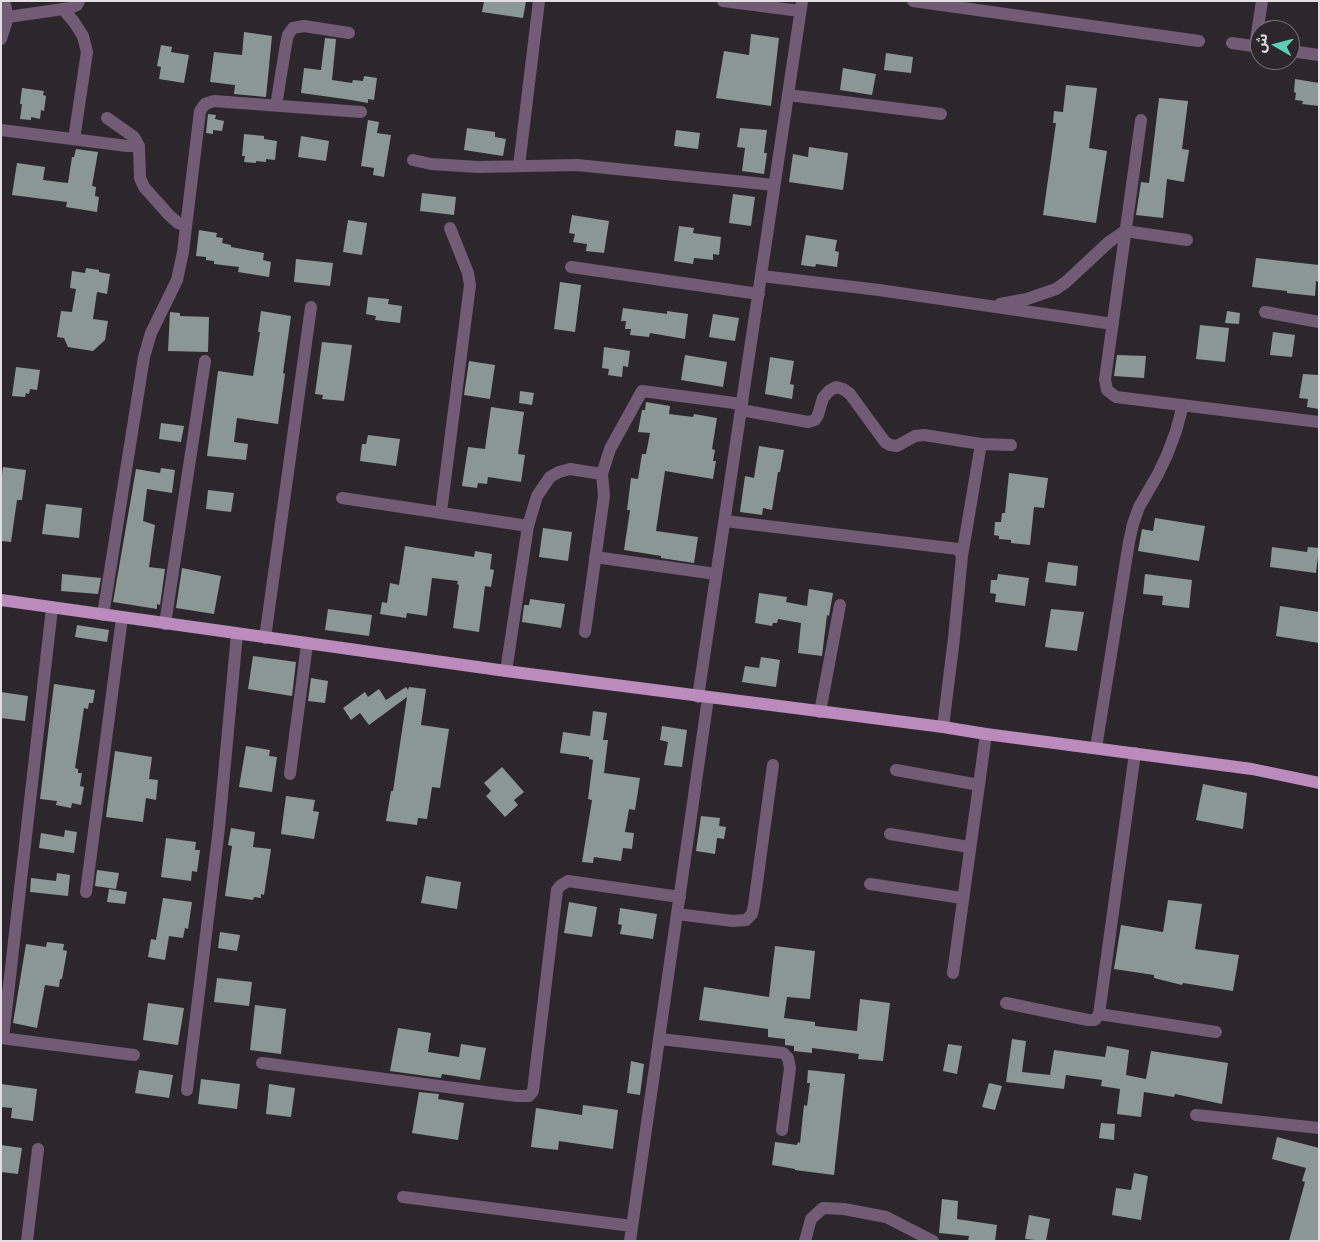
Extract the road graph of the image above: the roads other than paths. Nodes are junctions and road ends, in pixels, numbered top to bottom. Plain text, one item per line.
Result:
1 (4, 1) edge
2 (79, 1) edge
3 (539, 1) edge
4 (723, 1) edge
5 (913, 1) edge
6 (1262, 1) edge
7 (801, 6) edge
8 (63, 9) junction
9 (8, 17) junction
10 (1260, 20) edge
11 (349, 33) dead end
12 (1, 39) edge
13 (1199, 41) dead end
14 (1232, 43) dead end
15 (1250, 45) edge
16 (1300, 52) edge
17 (1319, 55) edge
18 (788, 95) junction
19 (276, 106) junction
20 (361, 112) dead end
21 (941, 114) dead end
22 (107, 118) dead end
23 (1141, 120) dead end
24 (1, 130) edge
25 (74, 139) junction
26 (139, 146) junction
27 (413, 160) dead end
28 (519, 166) junction
29 (774, 185) junction
30 (186, 226) junction
31 (450, 228) dead end
32 (1125, 231) junction
33 (1187, 240) dead end
34 (571, 267) dead end
35 (762, 276) junction
36 (759, 294) junction
37 (311, 306) dead end
38 (983, 306) junction
39 (1265, 312) dead end
40 (1319, 322) edge
41 (1113, 324) junction
42 (205, 361) dead end
43 (1183, 405) junction
44 (742, 407) junction
45 (1319, 422) edge
46 (981, 444) junction
47 (1011, 445) dead end
48 (602, 474) junction
49 (342, 498) dead end
50 (441, 512) junction
51 (725, 521) junction
52 (528, 526) junction
53 (595, 556) junction
54 (962, 556) junction
55 (716, 574) junction
56 (1, 600) edge
57 (840, 605) dead end
58 (52, 608) junction
59 (103, 615) junction
60 (122, 618) junction
61 (165, 624) junction
62 (585, 632) dead end
63 (238, 634) junction
64 (265, 638) junction
65 (306, 644) junction
66 (506, 671) junction
67 (703, 697) junction
68 (820, 712) junction
69 (943, 727) junction
70 (986, 734) junction
71 (1096, 748) junction
72 (1135, 752) junction
73 (773, 765) dead end
74 (896, 770) dead end
75 (290, 774) dead end
76 (1319, 783) edge
77 (979, 785) junction
78 (890, 834) dead end
79 (970, 847) junction
80 (870, 884) dead end
81 (86, 892) dead end
82 (680, 897) junction
83 (962, 898) junction
84 (677, 914) junction
85 (953, 973) dead end
86 (1006, 1003) dead end
87 (1099, 1014) junction
88 (1216, 1032) dead end
89 (2, 1038) edge
90 (660, 1039) junction
91 (134, 1055) dead end
92 (262, 1063) dead end
93 (187, 1090) dead end
94 (1196, 1115) dead end
95 (1319, 1128) edge
96 (782, 1130) dead end
97 (38, 1149) dead end
98 (403, 1197) dead end
99 (632, 1226) junction
100 (27, 1241) edge
101 (630, 1241) edge
102 (805, 1241) edge
103 (933, 1241) edge

1 - 9 street
2 - 8 street
3 - 28 street
4 - 7 street
5 - 13 street
6 - 10 street
7 - 18 street
8 - 9 street
8 - 25 street
9 - 12 street
11 - 19 street
14 - 15 street
16 - 17 street
18 - 21 street
18 - 29 street
19 - 20 street
19 - 30 street
22 - 26 street
23 - 32 street
24 - 25 street
25 - 26 street
26 - 30 street
27 - 28 street
28 - 29 street
29 - 35 street
30 - 59 street
31 - 50 street
32 - 33 street
32 - 38 street
32 - 41 street
34 - 36 street
35 - 36 street
35 - 38 street
36 - 44 street
37 - 64 street
38 - 41 street
39 - 40 street
41 - 43 street
42 - 61 street
43 - 45 street
43 - 71 street
44 - 46 street
44 - 48 street
44 - 51 street
46 - 47 street
46 - 54 street
48 - 52 street
48 - 53 street
49 - 50 street
50 - 52 street
51 - 54 street
51 - 55 street
52 - 66 street
53 - 55 street
53 - 62 street
54 - 69 street
55 - 67 street
56 - 58 main road
57 - 68 street
58 - 59 main road
58 - 89 street
59 - 60 main road
60 - 61 main road
60 - 81 street
61 - 63 main road
63 - 64 main road
63 - 93 street
64 - 65 main road
65 - 66 main road
65 - 75 street
66 - 67 main road
67 - 68 main road
67 - 82 street
68 - 69 main road
69 - 70 main road
70 - 71 main road
70 - 77 street
71 - 72 main road
72 - 76 main road
72 - 87 street
73 - 84 street
74 - 77 street
77 - 79 street
78 - 79 street
79 - 83 street
80 - 83 street
82 - 84 street
82 - 92 street
83 - 85 street
84 - 90 street
86 - 87 street
87 - 88 street
89 - 91 street
90 - 96 street
90 - 99 street
94 - 95 street
97 - 100 street
98 - 99 street
99 - 101 street
102 - 103 street

